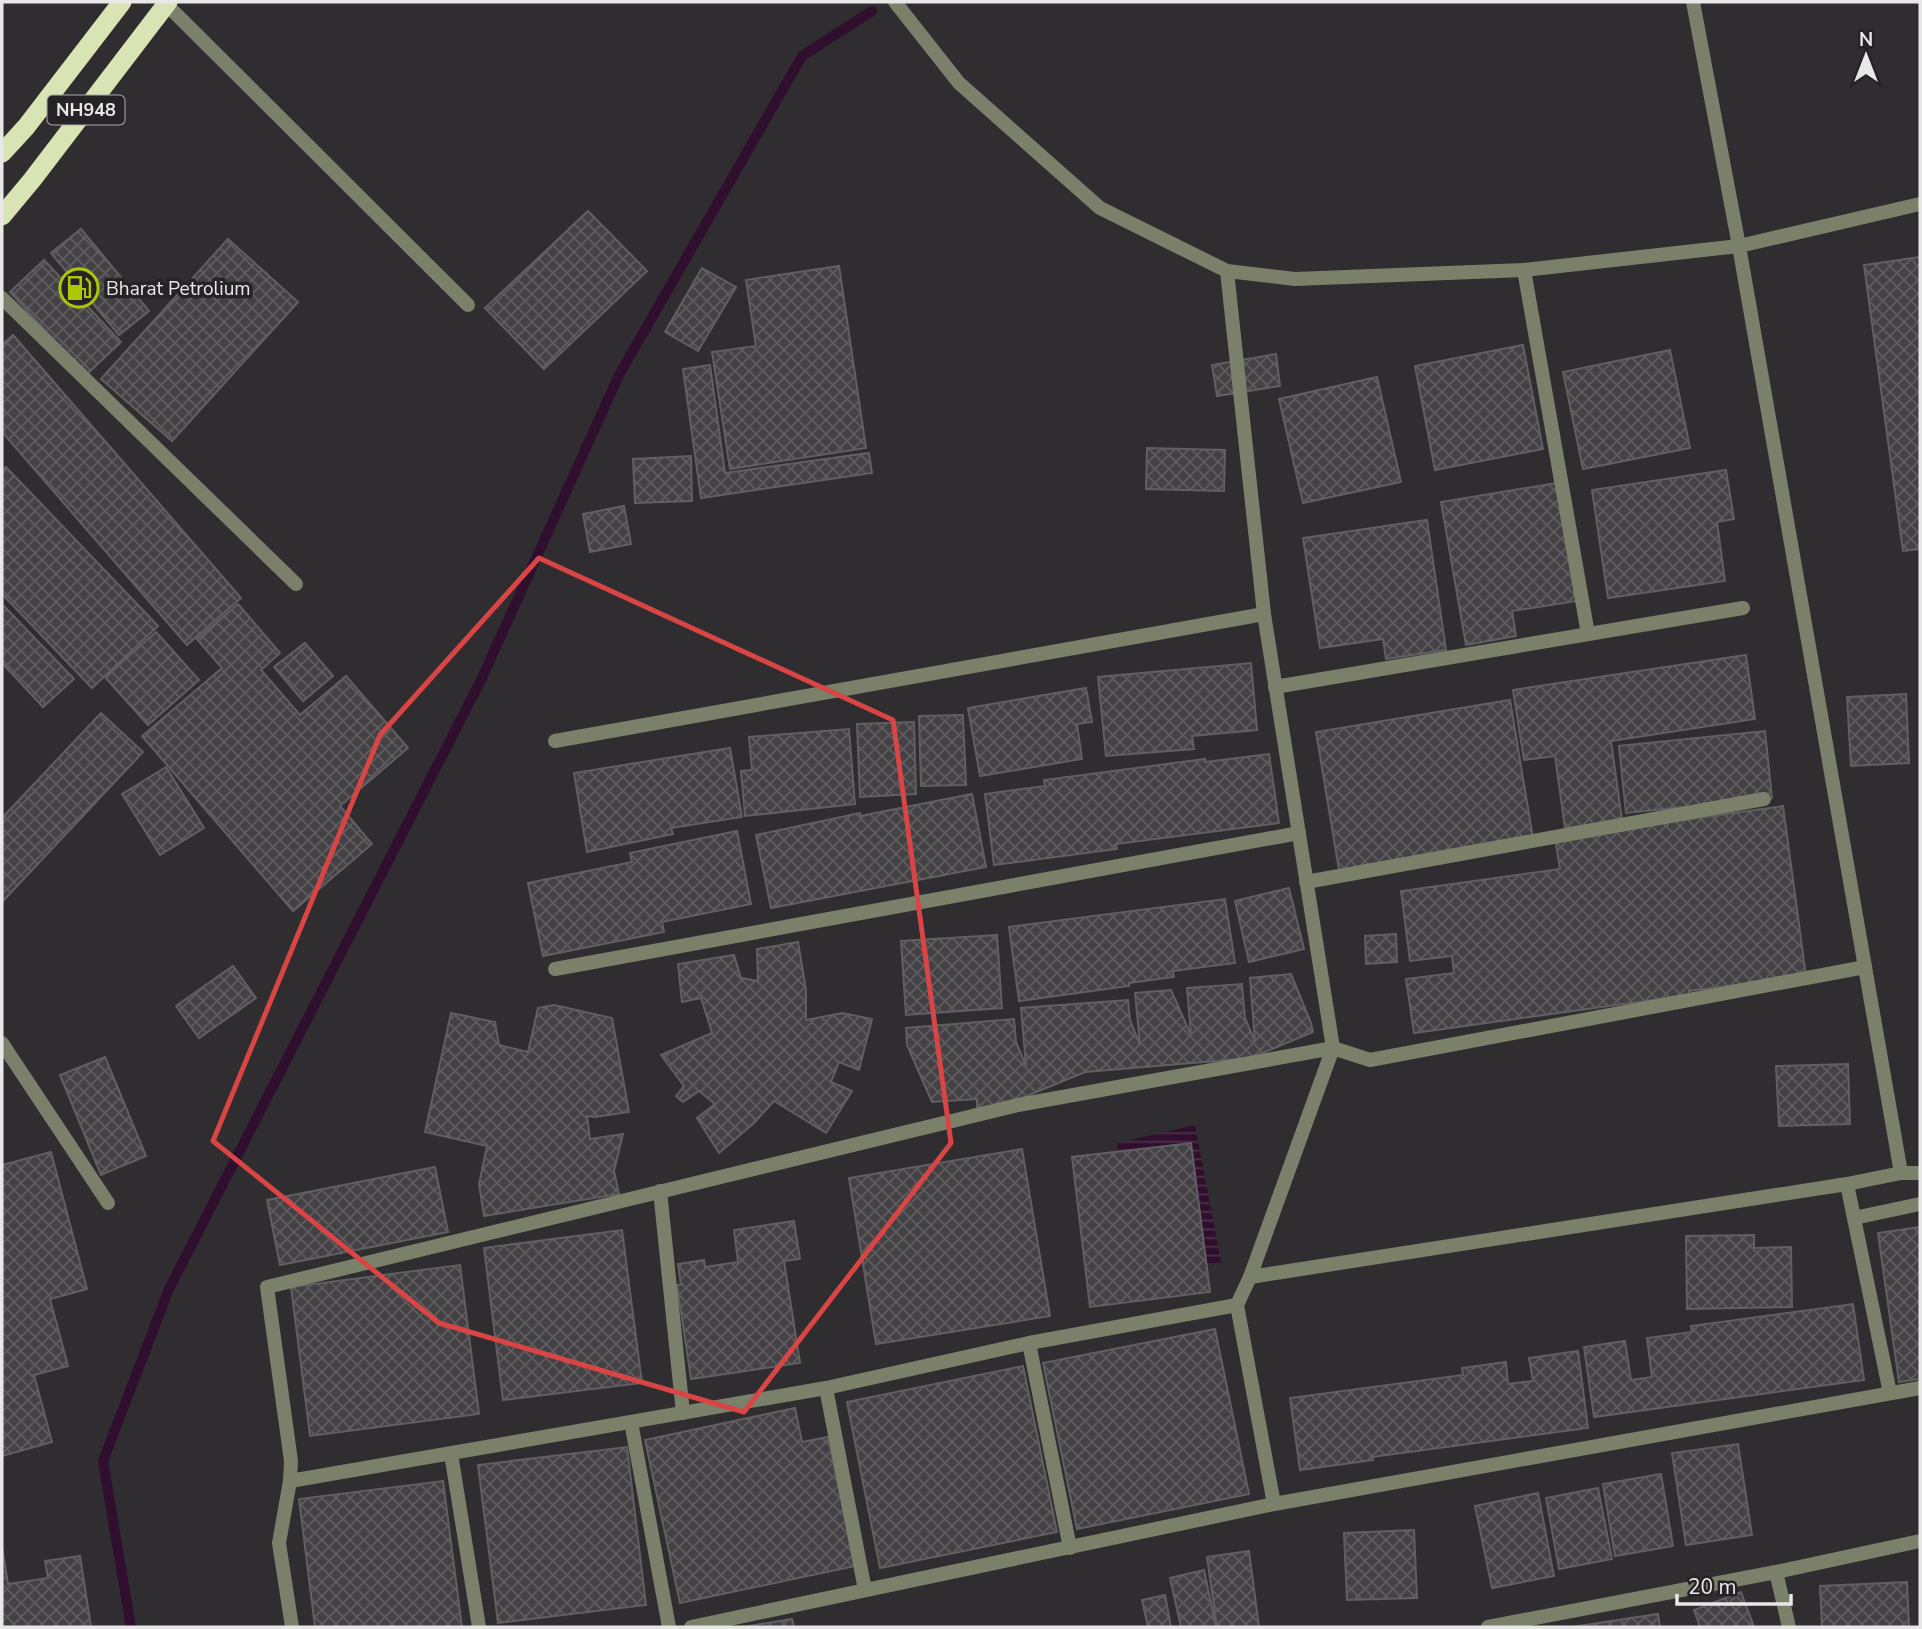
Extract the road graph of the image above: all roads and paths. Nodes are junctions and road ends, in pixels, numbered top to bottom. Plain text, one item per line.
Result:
1 (122, 2) edge
2 (895, 2) edge
3 (1693, 2) edge
4 (167, 3) edge
5 (2, 153) edge
6 (1920, 204) edge
7 (2, 216) edge
8 (1739, 246) junction
9 (1524, 270) junction
10 (1227, 271) junction
11 (2, 298) edge
12 (468, 305) dead end
13 (296, 584) dead end
14 (1743, 608) dead end
15 (1264, 614) junction
16 (1588, 634) junction
17 (1275, 687) junction
18 (555, 741) dead end
19 (1764, 799) dead end
20 (1299, 833) junction
21 (1306, 882) junction
22 (1865, 967) junction
23 (555, 970) dead end
24 (2, 1043) edge
25 (1333, 1048) junction
26 (1901, 1173) junction
27 (1920, 1173) edge
28 (1847, 1184) junction
29 (660, 1191) junction
30 (108, 1203) dead end
31 (1920, 1204) edge
32 (1854, 1218) junction
33 (1250, 1277) junction
34 (1237, 1305) junction
35 (1029, 1343) junction
36 (826, 1388) junction
37 (1920, 1388) edge
38 (1890, 1393) junction
39 (682, 1413) junction
40 (631, 1422) junction
41 (452, 1454) junction
42 (290, 1480) junction
43 (1274, 1504) junction
44 (1920, 1541) edge
45 (1070, 1548) junction
46 (1776, 1572) junction
47 (865, 1590) junction
48 (292, 1627) edge
49 (479, 1627) edge
50 (669, 1627) edge
51 (691, 1627) edge
52 (1488, 1627) edge
53 (1789, 1627) edge

1 - 5 highway, NH948
2 - 10 street
3 - 8 street
4 - 7 highway, NH948
4 - 12 street
6 - 8 street
8 - 9 street
8 - 22 street
9 - 10 street
9 - 16 street
10 - 15 street
11 - 13 street
14 - 16 street
15 - 17 street
15 - 18 street
16 - 17 street
17 - 20 street
19 - 21 street
20 - 21 street
20 - 23 street
21 - 25 street
22 - 25 street
22 - 26 street
24 - 30 street
25 - 29 street
25 - 33 street
26 - 27 street
26 - 28 street
28 - 32 street
28 - 33 street
29 - 39 street
29 - 42 street
31 - 32 street
32 - 38 street
33 - 34 street
34 - 35 street
34 - 43 street
35 - 36 street
35 - 45 street
36 - 39 street
36 - 47 street
37 - 38 street
38 - 43 street
39 - 40 street
40 - 41 street
40 - 50 street
41 - 42 street
41 - 49 street
42 - 48 street
43 - 45 street
44 - 46 street
45 - 47 street
46 - 52 street
46 - 53 street
47 - 51 street

